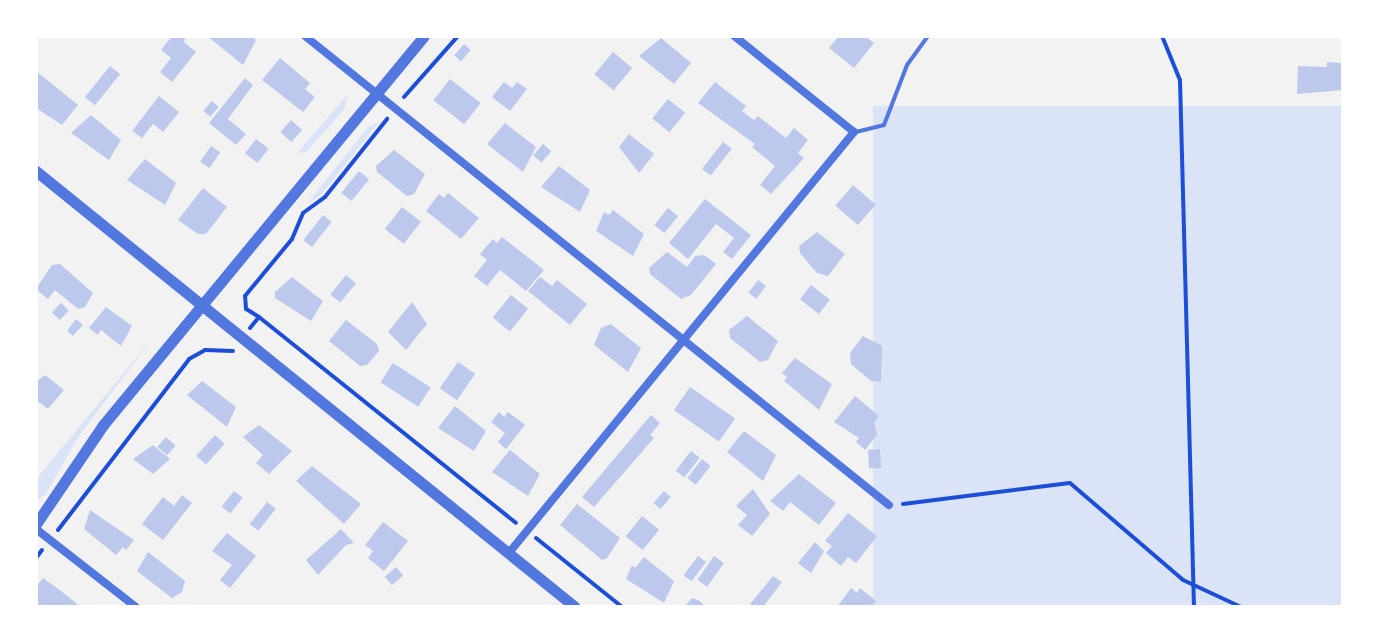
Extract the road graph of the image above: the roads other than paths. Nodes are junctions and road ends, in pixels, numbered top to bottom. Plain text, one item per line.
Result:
1 (305, 36) edge
2 (424, 36) edge
3 (734, 36) edge
4 (928, 36) edge
5 (376, 95) junction
6 (854, 132) junction
7 (36, 171) edge
8 (203, 305) junction
9 (684, 342) junction
10 (889, 505) road end
11 (36, 527) edge
12 (508, 554) junction
13 (136, 607) edge
14 (575, 607) edge

1 - 5 street
2 - 5 street
3 - 6 street
4 - 6 lane
5 - 8 street
5 - 9 street
6 - 9 street
7 - 8 street
8 - 11 street
8 - 12 street
9 - 10 street
9 - 12 street
11 - 13 street
12 - 14 street

